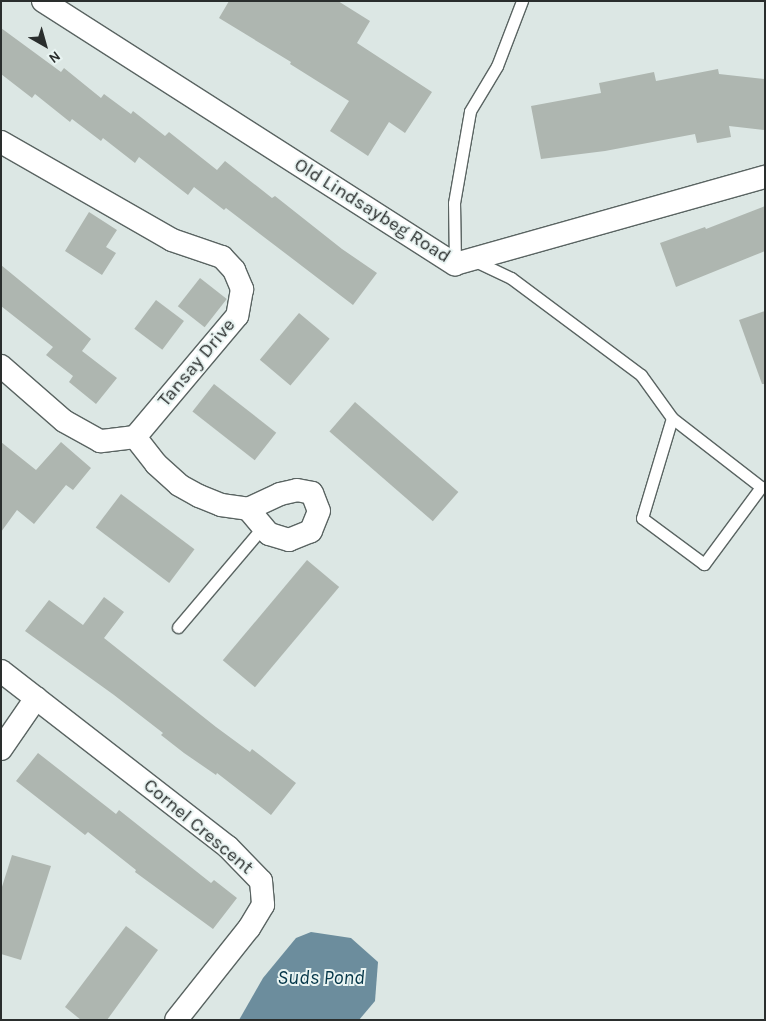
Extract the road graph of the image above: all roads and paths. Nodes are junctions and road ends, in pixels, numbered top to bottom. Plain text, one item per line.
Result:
1 (43, 1) edge
2 (522, 1) edge
3 (1, 142) edge
4 (765, 177) edge
5 (463, 262) junction
6 (1, 366) edge
7 (672, 418) junction
8 (135, 437) junction
9 (248, 509) junction
10 (262, 528) junction
11 (178, 627) dead end
12 (1, 671) edge
13 (36, 698) junction
14 (1, 749) edge
15 (176, 1020) edge

1 - 5 street, Old Lindsaybeg Road
2 - 5 lane
3 - 8 street, Tansay Drive
4 - 5 street, Old Lindsaybeg Road
5 - 7 lane
6 - 8 street
7 - 7 lane
8 - 9 street
9 - 10 street
9 - 10 street
10 - 11 lane
12 - 13 street, Cornel Crescent
13 - 14 street
13 - 15 street, Cornel Crescent

